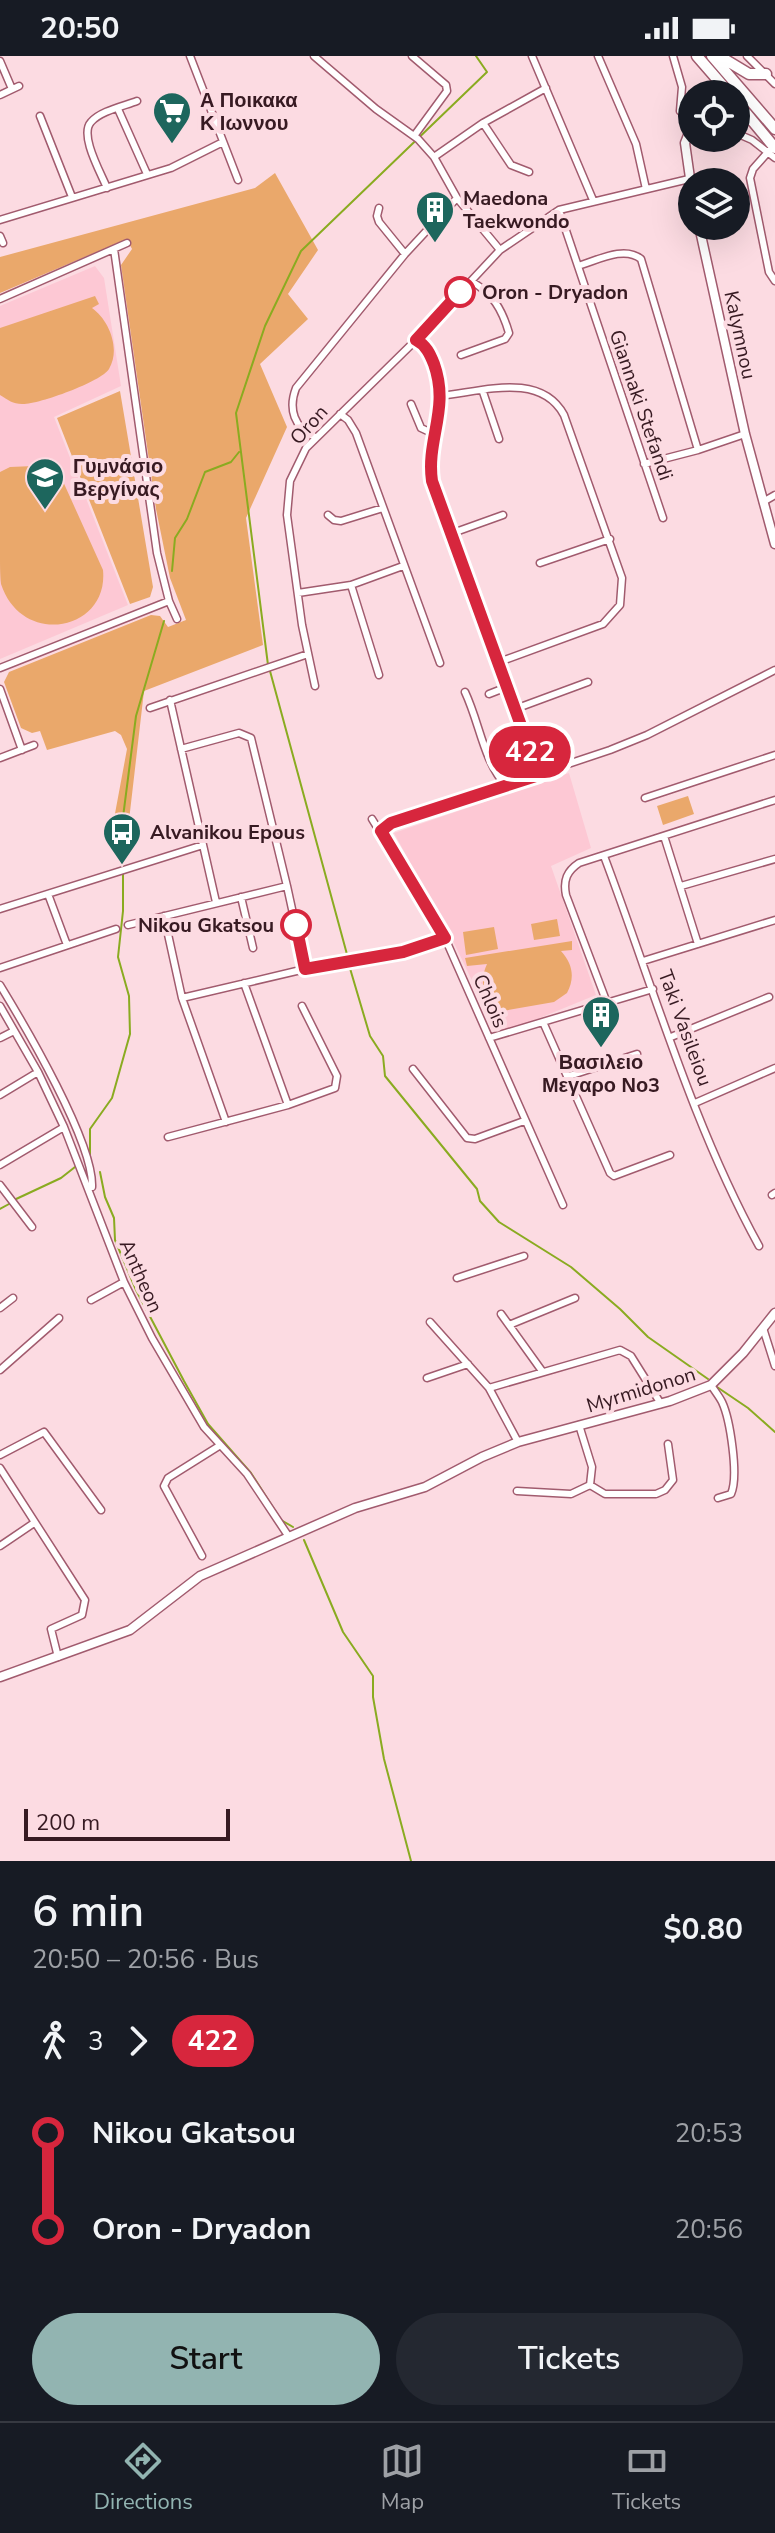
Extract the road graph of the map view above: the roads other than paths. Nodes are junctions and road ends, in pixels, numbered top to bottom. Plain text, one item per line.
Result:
1 (200, 56) edge
2 (314, 56) edge
3 (328, 56) edge
4 (412, 56) edge
5 (532, 56) edge
6 (598, 56) edge
7 (673, 56) edge
8 (697, 56) edge
9 (712, 56) edge
10 (719, 56) edge
11 (747, 56) edge
12 (191, 58) edge
13 (0, 61) edge
14 (321, 64) junction
15 (766, 74) junction
16 (680, 80) edge
17 (720, 80) edge
18 (725, 80) edge
19 (775, 84) edge
20 (546, 88) junction
21 (0, 95) edge
22 (137, 101) dead end
23 (750, 107) edge
24 (118, 109) junction
25 (40, 116) dead end
26 (750, 120) edge
27 (483, 123) junction
28 (775, 129) edge
29 (416, 137) junction
30 (750, 139) edge
31 (223, 142) junction
32 (772, 150) edge
33 (434, 157) junction
34 (775, 158) edge
35 (529, 172) dead end
36 (147, 174) junction
37 (238, 180) dead end
38 (678, 182) edge
39 (107, 188) junction
40 (646, 189) junction
41 (72, 197) junction
42 (457, 198) junction
43 (593, 200) junction
44 (379, 208) dead end
45 (559, 210) junction
46 (0, 220) edge
47 (702, 240) edge
48 (127, 243) dead end
49 (114, 249) junction
50 (500, 250) junction
51 (405, 254) junction
52 (578, 266) junction
53 (471, 281) junction
54 (775, 281) edge
55 (0, 299) edge
56 (416, 340) junction
57 (461, 355) dead end
58 (483, 392) junction
59 (440, 396) junction
60 (411, 404) dead end
61 (340, 414) junction
62 (745, 434) junction
63 (436, 435) junction
64 (315, 437) junction
65 (499, 439) dead end
66 (698, 450) junction
67 (644, 464) junction
68 (775, 495) edge
69 (763, 502) junction
70 (383, 508) junction
71 (328, 515) dead end
72 (503, 515) dead end
73 (663, 518) dead end
74 (450, 534) junction
75 (610, 539) junction
76 (775, 544) edge
77 (540, 563) dead end
78 (403, 566) junction
79 (351, 585) junction
80 (298, 593) junction
81 (169, 601) junction
82 (177, 619) dead end
83 (308, 654) junction
84 (499, 662) junction
85 (440, 663) dead end
86 (0, 668) edge
87 (775, 670) edge
88 (379, 675) dead end
89 (588, 682) dead end
90 (315, 686) dead end
91 (507, 687) junction
92 (0, 689) edge
93 (465, 692) dead end
94 (489, 694) dead end
95 (170, 700) junction
96 (150, 708) dead end
97 (515, 709) junction
98 (34, 745) dead end
99 (181, 749) junction
100 (22, 750) junction
101 (775, 755) edge
102 (0, 758) edge
103 (539, 775) junction
104 (506, 786) junction
105 (645, 798) dead end
106 (775, 800) edge
107 (372, 819) dead end
108 (381, 831) junction
109 (664, 836) junction
110 (203, 845) junction
111 (604, 856) junction
112 (775, 859) edge
113 (287, 886) junction
114 (681, 886) junction
115 (48, 894) junction
116 (241, 897) junction
117 (216, 902) junction
118 (0, 909) edge
119 (164, 916) junction
120 (775, 920) edge
121 (128, 925) dead end
122 (116, 929) dead end
123 (445, 938) junction
124 (698, 944) junction
125 (67, 945) junction
126 (253, 948) dead end
127 (643, 961) junction
128 (0, 968) edge
129 (305, 969) junction
130 (244, 983) junction
131 (0, 985) edge
132 (653, 989) junction
133 (769, 997) dead end
134 (182, 998) junction
135 (607, 1003) junction
136 (0, 1006) edge
137 (302, 1006) dead end
138 (543, 1022) junction
139 (14, 1031) junction
140 (671, 1037) junction
141 (0, 1038) edge
142 (489, 1038) junction
143 (637, 1054) dead end
144 (775, 1068) edge
145 (413, 1069) dead end
146 (38, 1072) junction
147 (569, 1076) junction
148 (0, 1095) edge
149 (695, 1103) junction
150 (288, 1105) junction
151 (524, 1121) junction
152 (226, 1122) junction
153 (64, 1127) junction
154 (168, 1137) dead end
155 (670, 1155) dead end
156 (0, 1165) edge
157 (0, 1185) edge
158 (92, 1187) dead end
159 (563, 1205) dead end
160 (32, 1227) dead end
161 (759, 1246) dead end
162 (524, 1256) dead end
163 (457, 1278) dead end
164 (124, 1282) junction
165 (13, 1298) dead end
166 (575, 1298) dead end
167 (91, 1300) dead end
168 (0, 1308) edge
169 (775, 1313) edge
170 (501, 1314) dead end
171 (59, 1318) dead end
172 (430, 1322) dead end
173 (509, 1325) junction
174 (763, 1328) junction
175 (775, 1363) edge
176 (468, 1364) junction
177 (0, 1370) edge
178 (542, 1371) junction
179 (427, 1378) dead end
180 (711, 1385) junction
181 (489, 1388) junction
182 (661, 1404) junction
183 (579, 1425) junction
184 (518, 1442) junction
185 (668, 1444) dead end
186 (219, 1446) junction
187 (0, 1455) edge
188 (0, 1468) edge
189 (590, 1485) junction
190 (517, 1491) dead end
191 (718, 1498) dead end
192 (101, 1510) dead end
193 (34, 1523) junction
194 (289, 1537) junction
195 (0, 1546) edge
196 (202, 1556) dead end
197 (58, 1657) junction
198 (0, 1677) edge

1 - 12 street
2 - 14 street
3 - 14 street
4 - 29 street
5 - 20 street
6 - 40 street
7 - 16 street
8 - 17 main road
9 - 18 main road
10 - 15 main road
11 - 15 street
12 - 31 street
13 - 21 street
14 - 29 street
15 - 19 street
20 - 27 street
20 - 43 street
22 - 24 street
23 - 28 main road
24 - 36 street
24 - 39 street
25 - 41 street
26 - 32 main road
27 - 33 street
27 - 35 street
29 - 33 street
30 - 32 street
31 - 36 street
31 - 37 street
32 - 34 street
32 - 54 street
33 - 42 street
36 - 39 street
38 - 40 street, Oron
39 - 41 street
40 - 43 street, Oron
41 - 46 street
42 - 50 street
42 - 51 street
43 - 45 street, Oron
44 - 51 street
45 - 50 street, Oron
45 - 52 street, Giannaki Stefandi
47 - 62 street, Kalymnou
48 - 49 street
49 - 55 street
49 - 81 street
50 - 53 street, Oron
51 - 64 street
52 - 66 street
52 - 67 street, Giannaki Stefandi
53 - 56 street, Oron
53 - 57 street
56 - 59 street
56 - 61 street, Oron
58 - 59 street
58 - 65 street
58 - 75 street
59 - 63 street
60 - 63 street
61 - 64 street, Oron
61 - 70 street
62 - 66 street
62 - 69 street, Kalymnou
63 - 74 street
64 - 80 street, Oron
66 - 67 street
67 - 73 street, Giannaki Stefandi
68 - 69 street
69 - 76 street, Kalymnou
70 - 71 street
70 - 78 street
72 - 74 street
74 - 84 street
75 - 77 street
75 - 84 street
78 - 79 street
78 - 85 street
79 - 80 street
79 - 88 street
80 - 83 street, Oron
81 - 82 street
81 - 86 street
83 - 90 street, Oron
83 - 95 street
84 - 91 street
87 - 103 street
89 - 97 street
91 - 94 street
91 - 97 street
92 - 100 street
93 - 104 street
95 - 96 street
95 - 99 street
97 - 103 street
98 - 100 street
99 - 110 street
99 - 113 street
100 - 102 street
101 - 105 street
103 - 104 street
104 - 108 street
106 - 109 street
107 - 108 street, Chlois
108 - 123 street, Chlois
109 - 111 street
109 - 114 street
110 - 115 street
110 - 117 street
111 - 127 street, Taki Vasileiou
111 - 135 street
112 - 114 street
113 - 116 street
113 - 129 street
114 - 124 street
115 - 118 street
115 - 125 street
116 - 117 street
116 - 126 street
117 - 119 street
119 - 121 street
119 - 134 street
120 - 124 street
122 - 125 street
123 - 129 street
123 - 142 street, Chlois
124 - 127 street
125 - 128 street
127 - 132 street, Taki Vasileiou
129 - 130 street
130 - 134 street
130 - 150 street
131 - 158 street
132 - 135 street
132 - 140 street, Taki Vasileiou
133 - 140 street
134 - 152 street
135 - 138 street
136 - 139 street, Antheon
137 - 150 street
138 - 142 street
138 - 147 street
139 - 141 street
139 - 146 street, Antheon
140 - 149 street, Taki Vasileiou
142 - 151 street, Chlois
143 - 147 street
144 - 149 street
145 - 151 street
146 - 148 street
146 - 153 street, Antheon
147 - 155 street
149 - 161 street, Taki Vasileiou
150 - 152 street
151 - 159 street, Chlois
152 - 154 street
153 - 156 street
153 - 164 street, Antheon
157 - 160 street
162 - 163 street
164 - 167 street
164 - 186 street, Antheon
165 - 168 street
166 - 173 street
169 - 174 street, Myrmidonon
170 - 173 street
171 - 177 street
172 - 176 street
173 - 178 street
174 - 175 street
174 - 180 street, Myrmidonon
176 - 179 street
176 - 181 street
178 - 181 street
178 - 182 street
180 - 182 street, Myrmidonon
180 - 191 street
181 - 184 street
182 - 183 street, Myrmidonon
183 - 184 street, Myrmidonon
183 - 189 street
184 - 194 street, Myrmidonon
185 - 189 street
186 - 194 street, Antheon
186 - 196 street
187 - 192 street
188 - 193 street
189 - 190 street
193 - 195 street
193 - 197 street
194 - 197 street, Myrmidonon
197 - 198 street, Myrmidonon

